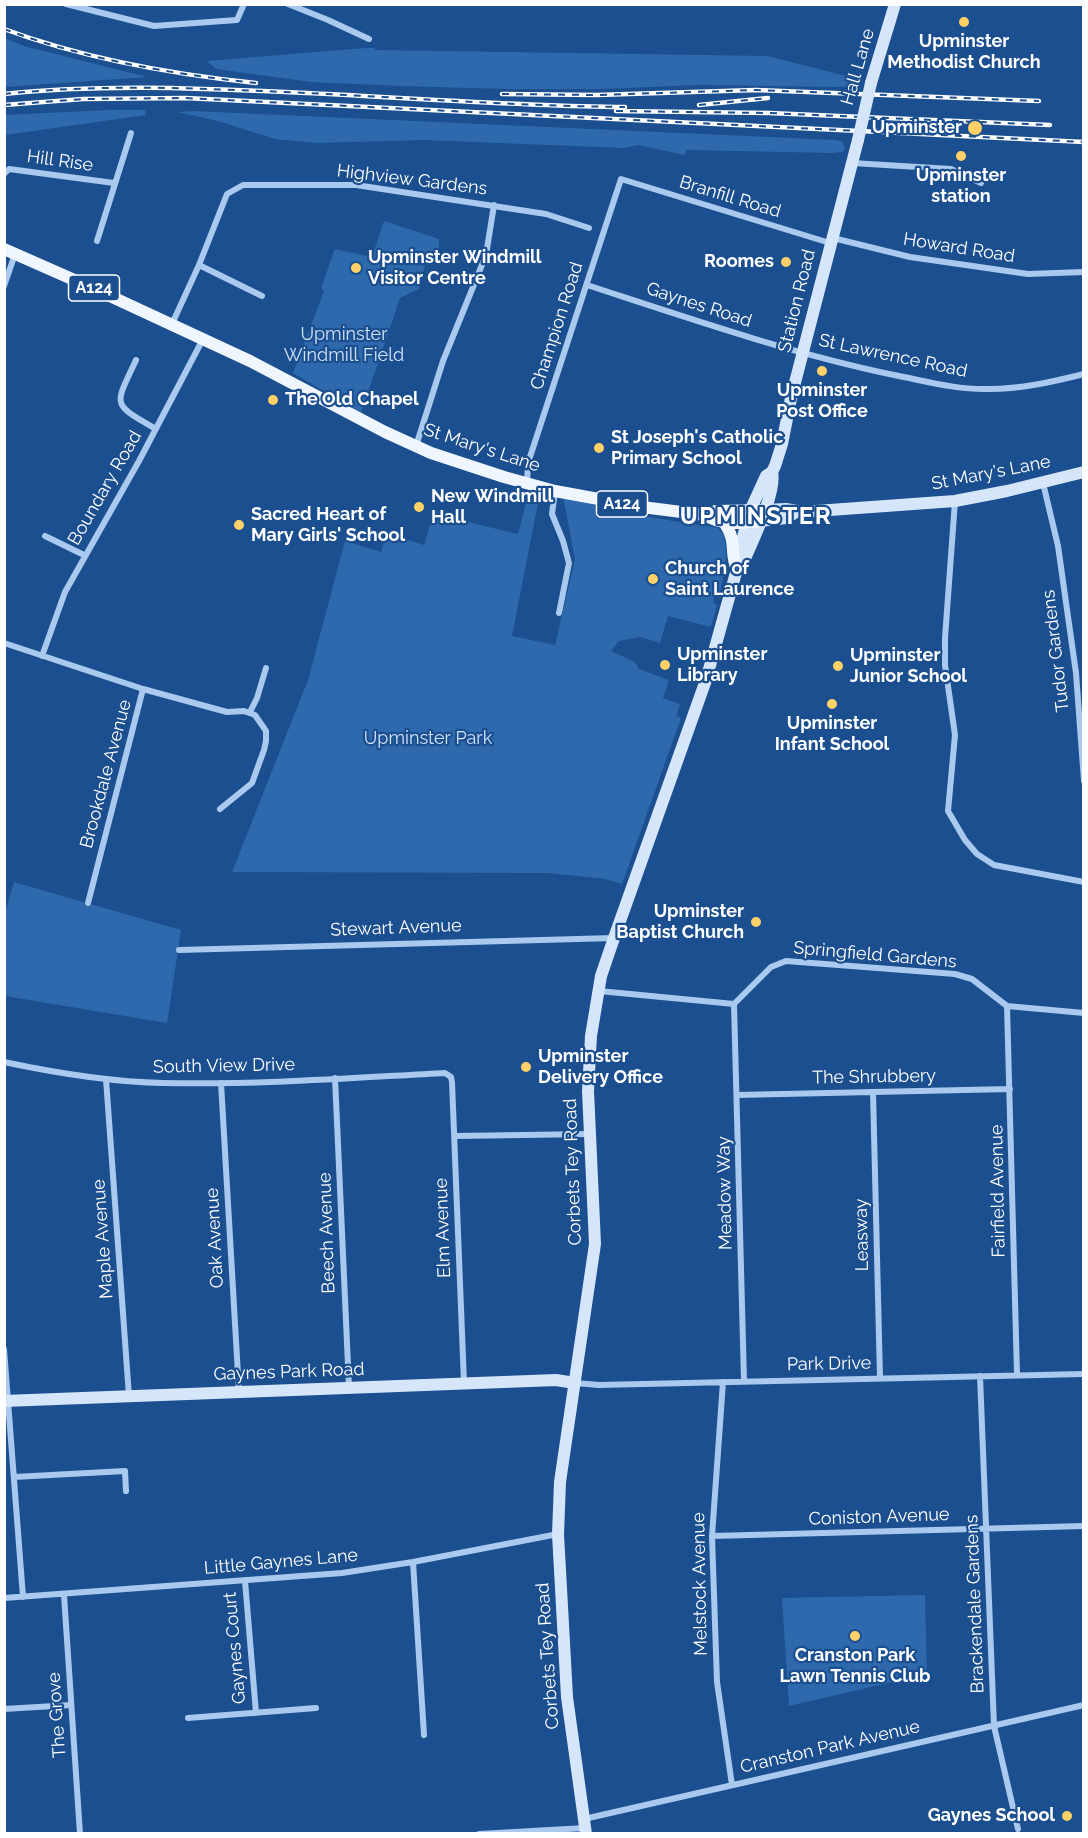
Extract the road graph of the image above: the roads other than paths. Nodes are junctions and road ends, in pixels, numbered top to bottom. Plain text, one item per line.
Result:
1 (66, 4) edge
2 (244, 4) edge
3 (288, 4) edge
4 (895, 4) edge
5 (369, 39) dead end
6 (131, 133) dead end
7 (858, 140) joint
8 (852, 163) junction
9 (4, 174) edge
10 (621, 179) joint
11 (114, 183) junction
12 (981, 183) dead end
13 (494, 205) junction
14 (589, 228) dead end
15 (831, 240) junction
16 (97, 241) dead end
17 (10, 251) edge
18 (199, 265) junction
19 (1083, 272) edge
20 (587, 285) junction
21 (4, 286) edge
22 (262, 296) dead end
23 (172, 324) junction
24 (203, 339) junction
25 (802, 352) junction
26 (136, 360) dead end
27 (1083, 374) edge
28 (156, 429) junction
29 (416, 446) junction
30 (774, 469) junction
31 (1083, 472) edge
32 (527, 483) junction
33 (1043, 483) junction
34 (555, 491) junction
35 (955, 501) junction
36 (799, 512) junction
37 (705, 515) junction
38 (762, 515) junction
39 (748, 516) junction
40 (724, 522) junction
41 (45, 536) dead end
42 (84, 555) junction
43 (738, 567) junction
44 (559, 613) dead end
45 (4, 643) edge
46 (42, 656) junction
47 (266, 668) dead end
48 (1083, 672) edge
49 (1076, 673) junction
50 (143, 689) junction
51 (250, 712) junction
52 (1083, 781) edge
53 (220, 808) dead end
54 (1083, 882) edge
55 (88, 903) dead end
56 (614, 938) junction
57 (179, 950) dead end
58 (598, 991) junction
59 (734, 1004) junction
60 (1008, 1006) junction
61 (1083, 1013) edge
62 (4, 1062) edge
63 (445, 1073) joint
64 (335, 1078) junction
65 (106, 1079) junction
66 (221, 1083) junction
67 (1010, 1089) junction
68 (873, 1092) junction
69 (737, 1095) junction
70 (590, 1134) junction
71 (454, 1136) junction
72 (4, 1349) edge
73 (1017, 1374) junction
74 (1083, 1374) edge
75 (980, 1376) junction
76 (880, 1378) junction
77 (744, 1381) junction
78 (723, 1382) junction
79 (575, 1383) junction
80 (464, 1384) junction
81 (349, 1387) junction
82 (239, 1392) junction
83 (129, 1396) junction
84 (6, 1400) edge
85 (14, 1478) junction
86 (126, 1491) dead end
87 (1083, 1526) edge
88 (987, 1528) junction
89 (558, 1533) junction
90 (712, 1536) junction
91 (413, 1562) junction
92 (245, 1581) junction
93 (64, 1595) junction
94 (23, 1597) junction
95 (4, 1598) edge
96 (71, 1705) junction
97 (1083, 1705) edge
98 (316, 1708) dead end
99 (4, 1709) edge
100 (256, 1713) junction
101 (188, 1718) dead end
102 (994, 1726) junction
103 (424, 1735) dead end
104 (732, 1785) junction
105 (585, 1827) edge
106 (1018, 1829) dead end
107 (80, 1833) edge
108 (478, 1833) edge

1 - 2 street
3 - 5 street
4 - 7 main road, Hall Lane, bridge
6 - 11 street
7 - 8 main road, Station Road
8 - 12 street
8 - 15 main road, Station Road
9 - 11 street, Hill Rise
10 - 15 street, Branfill Road
10 - 20 street, Champion Road
11 - 16 street
13 - 14 street, Highview Gardens
13 - 18 street, Highview Gardens
13 - 29 street
15 - 19 street, Howard Road
15 - 25 main road, Station Road
17 - 21 street
17 - 23 main road, St Mary's Lane / A124
18 - 22 street
18 - 23 street, Highview Gardens
20 - 25 street, Gaynes Road
20 - 32 street, Champion Road
23 - 24 main road, St Mary's Lane / A124
24 - 28 street, Boundary Road
24 - 29 main road, St Mary's Lane / A124
25 - 27 street, St Lawrence Road
25 - 30 main road, Station Road
26 - 28 street
28 - 42 street, Boundary Road
29 - 32 main road, St Mary's Lane / A124
30 - 36 main road
30 - 38 main road, Station Road
30 - 39 main road, Station Road
31 - 33 main road, St Mary's Lane
32 - 34 main road, St Mary's Lane / A124
33 - 35 main road, St Mary's Lane
33 - 49 street, Tudor Gardens
34 - 37 main road, St Mary's Lane / A124
34 - 44 street
35 - 36 main road, St Mary's Lane
35 - 54 street
36 - 38 main road, St Mary's Lane
37 - 39 main road, St Mary's Lane / A124
37 - 40 main road
38 - 39 main road, St Mary's Lane / A124
38 - 43 main road, Corbets Tey Road
39 - 40 main road, St Mary's Lane / A124
39 - 43 main road, Corbets Tey Road
40 - 43 main road
41 - 42 street
42 - 46 street, Boundary Road
43 - 56 main road, Corbets Tey Road
45 - 46 street, Brookdale Avenue
46 - 50 street, Brookdale Avenue
47 - 51 street
48 - 49 street
49 - 52 street, Tudor Gardens
50 - 51 street
50 - 55 street, Brookdale Avenue
51 - 53 street
56 - 57 street, Stewart Avenue
56 - 58 main road, Corbets Tey Road
58 - 59 street
58 - 70 main road, Corbets Tey Road
59 - 60 street, Springfield Gardens
59 - 69 street, Meadow Way
60 - 61 street
60 - 67 street, Fairfield Avenue
62 - 65 street, South View Drive
63 - 64 street, South View Drive
63 - 71 street, Elm Avenue
64 - 66 street, South View Drive
64 - 81 street, Beech Avenue
65 - 66 street, South View Drive
65 - 83 street, Maple Avenue
66 - 82 street, Oak Avenue
67 - 68 street, The Shrubbery
67 - 73 street, Fairfield Avenue
68 - 69 street, The Shrubbery
68 - 76 street, Leasway
69 - 77 street, Meadow Way
70 - 71 street
70 - 79 main road, Corbets Tey Road
71 - 80 street, Elm Avenue
72 - 84 street
73 - 74 street, Park Drive
73 - 75 street, Park Drive
75 - 76 street, Park Drive
75 - 88 street, Brackendale Gardens
76 - 77 street, Park Drive
77 - 78 street, Park Drive
78 - 79 street, Park Drive
78 - 90 street, Melstock Avenue
79 - 80 main road, Gaynes Park Road
79 - 89 main road, Corbets Tey Road
80 - 81 main road, Gaynes Park Road
81 - 82 main road, Gaynes Park Road
82 - 83 main road, Gaynes Park Road
83 - 84 main road, Gaynes Park Road
84 - 85 street
85 - 86 street
85 - 94 street
87 - 88 street, Coniston Avenue
88 - 90 street, Coniston Avenue
88 - 102 street, Brackendale Gardens
89 - 91 street, Little Gaynes Lane
89 - 105 main road, Corbets Tey Road
90 - 104 street, Melstock Avenue
91 - 92 street, Little Gaynes Lane
91 - 103 street
92 - 93 street, Little Gaynes Lane
92 - 100 street, Gaynes Court
93 - 94 street, Little Gaynes Lane
93 - 96 street, The Grove
94 - 95 street, Little Gaynes Lane
96 - 99 street
96 - 107 street, The Grove
97 - 102 street, Cranston Park Avenue
98 - 100 street, Gaynes Court
100 - 101 street, Gaynes Court
102 - 104 street, Cranston Park Avenue
102 - 106 street, Brackendale Gardens
104 - 105 street, Cranston Park Avenue
105 - 108 street, Cranston Park Avenue

